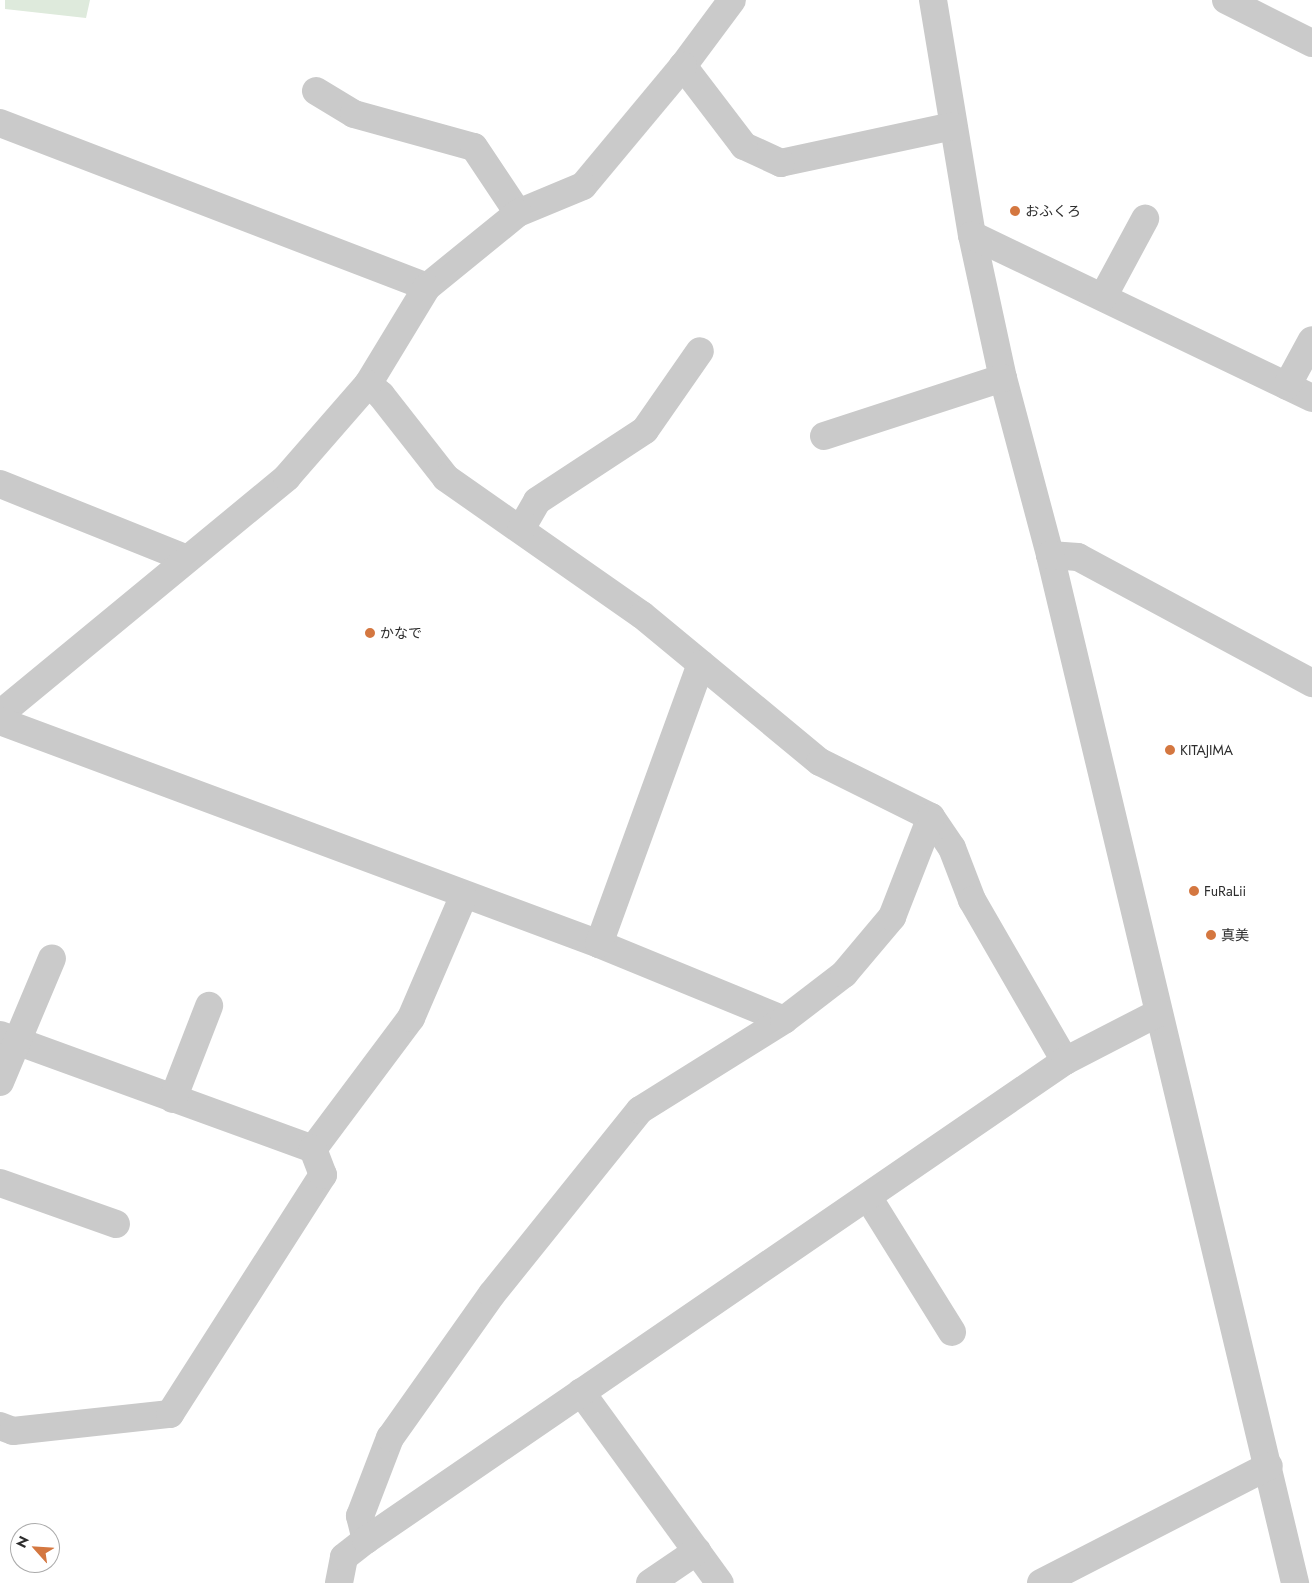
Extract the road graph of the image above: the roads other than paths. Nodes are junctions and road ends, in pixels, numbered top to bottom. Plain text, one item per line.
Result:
1 (732, 0) edge
2 (933, 0) edge
3 (1226, 0) edge
4 (1312, 43) edge
5 (683, 66) junction
6 (316, 91) dead end
7 (0, 123) edge
8 (953, 126) junction
9 (518, 213) junction
10 (1145, 218) dead end
11 (972, 235) junction
12 (427, 287) junction
13 (1103, 297) junction
14 (1312, 340) edge
15 (700, 351) dead end
16 (1003, 378) junction
17 (368, 384) junction
18 (1287, 386) junction
19 (1312, 398) edge
20 (824, 436) dead end
21 (0, 484) edge
22 (521, 529) junction
23 (1050, 555) junction
24 (185, 558) junction
25 (700, 664) junction
26 (1312, 683) edge
27 (0, 714) edge
28 (0, 721) edge
29 (931, 816) junction
30 (463, 897) junction
31 (599, 944) junction
32 (52, 958) dead end
33 (208, 1006) dead end
34 (1158, 1013) junction
35 (784, 1020) junction
36 (8, 1038) edge
37 (1065, 1060) junction
38 (0, 1082) edge
39 (173, 1099) junction
40 (313, 1148) junction
41 (0, 1183) edge
42 (868, 1197) junction
43 (116, 1224) dead end
44 (952, 1332) dead end
45 (581, 1392) junction
46 (0, 1426) edge
47 (1269, 1466) junction
48 (366, 1540) junction
49 (697, 1551) junction
50 (339, 1583) edge
51 (650, 1583) edge
52 (720, 1583) edge
53 (1041, 1583) edge
54 (1295, 1583) edge

1 - 5 street
2 - 8 street
3 - 4 street
5 - 8 street
5 - 9 street
6 - 9 street
7 - 12 street
8 - 11 street
9 - 12 street
10 - 13 street
11 - 13 street
11 - 16 street
12 - 17 street
13 - 18 street
14 - 18 street
15 - 22 street
16 - 20 street
16 - 23 street
17 - 22 street
17 - 24 street
18 - 19 street
21 - 24 street
22 - 25 street
23 - 26 street
23 - 34 street
24 - 27 street
25 - 29 street
25 - 31 street
28 - 30 street
29 - 35 street
29 - 37 street
30 - 31 street
30 - 40 street
31 - 35 street
32 - 36 street
33 - 39 street
34 - 37 street
34 - 47 street
35 - 48 street
36 - 38 street
36 - 39 street
37 - 42 street
39 - 40 street
40 - 46 street
41 - 43 street
42 - 44 street
42 - 45 street
45 - 48 street
45 - 49 street
47 - 53 street
47 - 54 street
48 - 50 street
49 - 51 street
49 - 52 street

